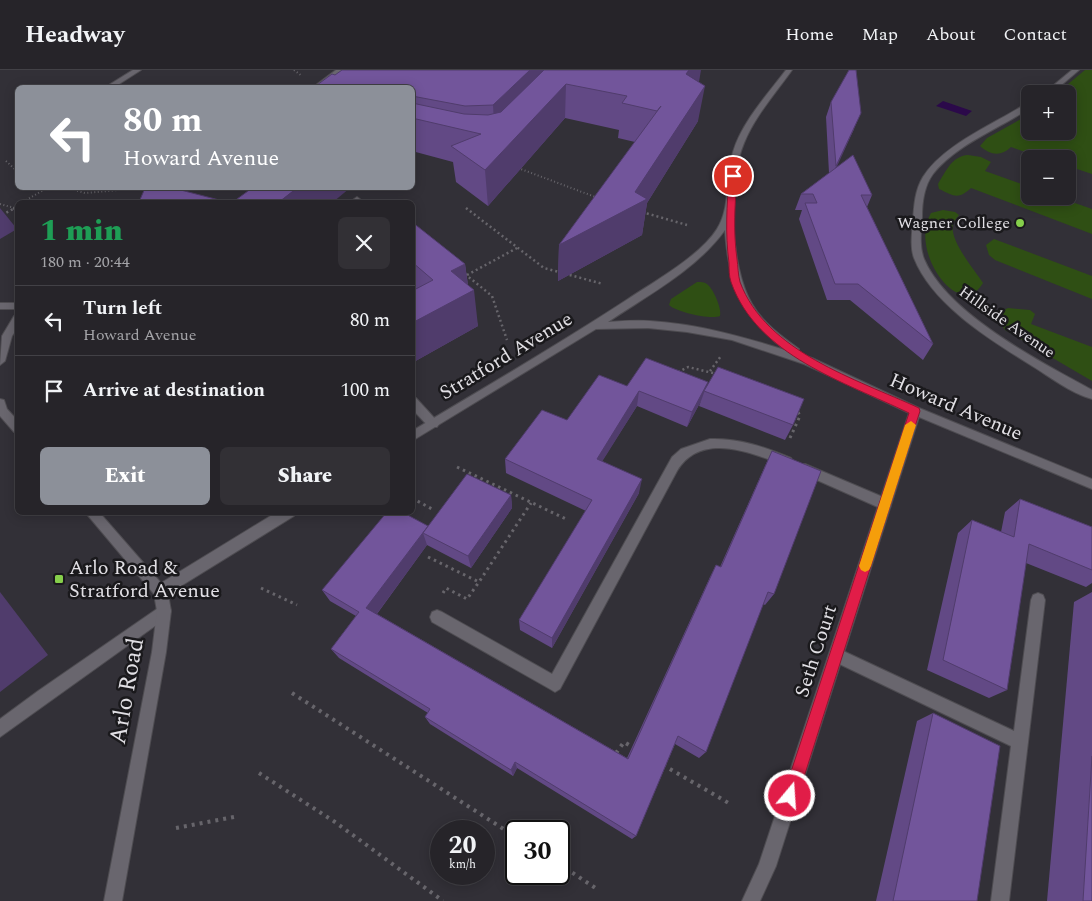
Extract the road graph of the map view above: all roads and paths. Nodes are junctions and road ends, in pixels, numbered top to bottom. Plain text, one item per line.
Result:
1 (138, 70) edge
2 (340, 70) edge
3 (789, 70) edge
4 (1076, 70) edge
5 (112, 85) edge
6 (319, 85) edge
7 (1057, 85) edge
8 (1021, 111) edge
9 (6, 162) dead end
10 (15, 170) edge
11 (514, 173) edge
12 (43, 190) edge
13 (74, 190) edge
14 (119, 190) edge
15 (26, 200) edge
16 (604, 200) edge
17 (0, 204) edge
18 (14, 208) joint
19 (466, 208) dead end
20 (636, 211) edge
21 (730, 211) junction
22 (2, 215) dead end
23 (687, 225) dead end
24 (517, 248) junction
25 (460, 270) dead end
26 (467, 276) junction
27 (603, 284) dead end
28 (0, 306) edge
29 (15, 306) edge
30 (15, 323) edge
31 (594, 326) junction
32 (506, 340) dead end
33 (722, 355) dead end
34 (0, 361) edge
35 (808, 361) junction
36 (710, 372) junction
37 (725, 377) edge
38 (672, 378) edge
39 (1092, 395) edge
40 (0, 402) edge
41 (415, 403) edge
42 (794, 405) edge
43 (915, 411) junction
44 (433, 424) junction
45 (15, 426) edge
46 (415, 435) edge
47 (787, 445) dead end
48 (458, 467) dead end
49 (1092, 484) edge
50 (415, 500) edge
51 (531, 502) junction
52 (885, 504) junction
53 (432, 509) dead end
54 (94, 515) edge
55 (284, 515) edge
56 (566, 519) dead end
57 (428, 557) dead end
58 (261, 588) dead end
59 (160, 591) junction
60 (1038, 600) dead end
61 (297, 605) dead end
62 (164, 610) junction
63 (437, 618) dead end
64 (836, 655) junction
65 (292, 693) dead end
66 (0, 729) edge
67 (1020, 742) junction
68 (259, 773) dead end
69 (234, 817) dead end
70 (176, 828) dead end
71 (505, 830) edge
72 (570, 871) edge
73 (597, 889) dead end
74 (113, 901) edge
75 (443, 901) edge
76 (751, 901) edge
77 (1000, 901) edge

1 - 5 street
2 - 6 street
3 - 21 street, Howard Avenue
4 - 7 street
8 - 39 street, Hillside Avenue
9 - 10 path
11 - 16 path
12 - 15 path
13 - 14 path
17 - 18 path
18 - 22 path
19 - 24 path
20 - 23 path
21 - 31 street, Howard Avenue
21 - 35 street, Howard Avenue
24 - 26 path
24 - 27 path
25 - 26 path
26 - 32 path
28 - 29 street
30 - 34 street
31 - 35 street, Howard Avenue
31 - 44 street, Stratford Avenue
33 - 36 path
35 - 43 street, Howard Avenue
36 - 37 path
36 - 38 path
40 - 45 street
41 - 44 street
42 - 47 path
43 - 49 street, Howard Avenue
43 - 52 street, Seth Court
44 - 46 street, Stratford Avenue
48 - 51 path
50 - 53 path
51 - 56 path
51 - 57 path
52 - 63 street
52 - 64 street, Seth Court
54 - 59 street, Arlo Road
55 - 59 street
58 - 61 path
59 - 62 street, Arlo Road
60 - 67 street
62 - 66 street
62 - 74 street, Arlo Road
64 - 67 street
64 - 76 street, Seth Court
65 - 71 path
67 - 77 street
68 - 75 path
69 - 70 path
72 - 73 path

